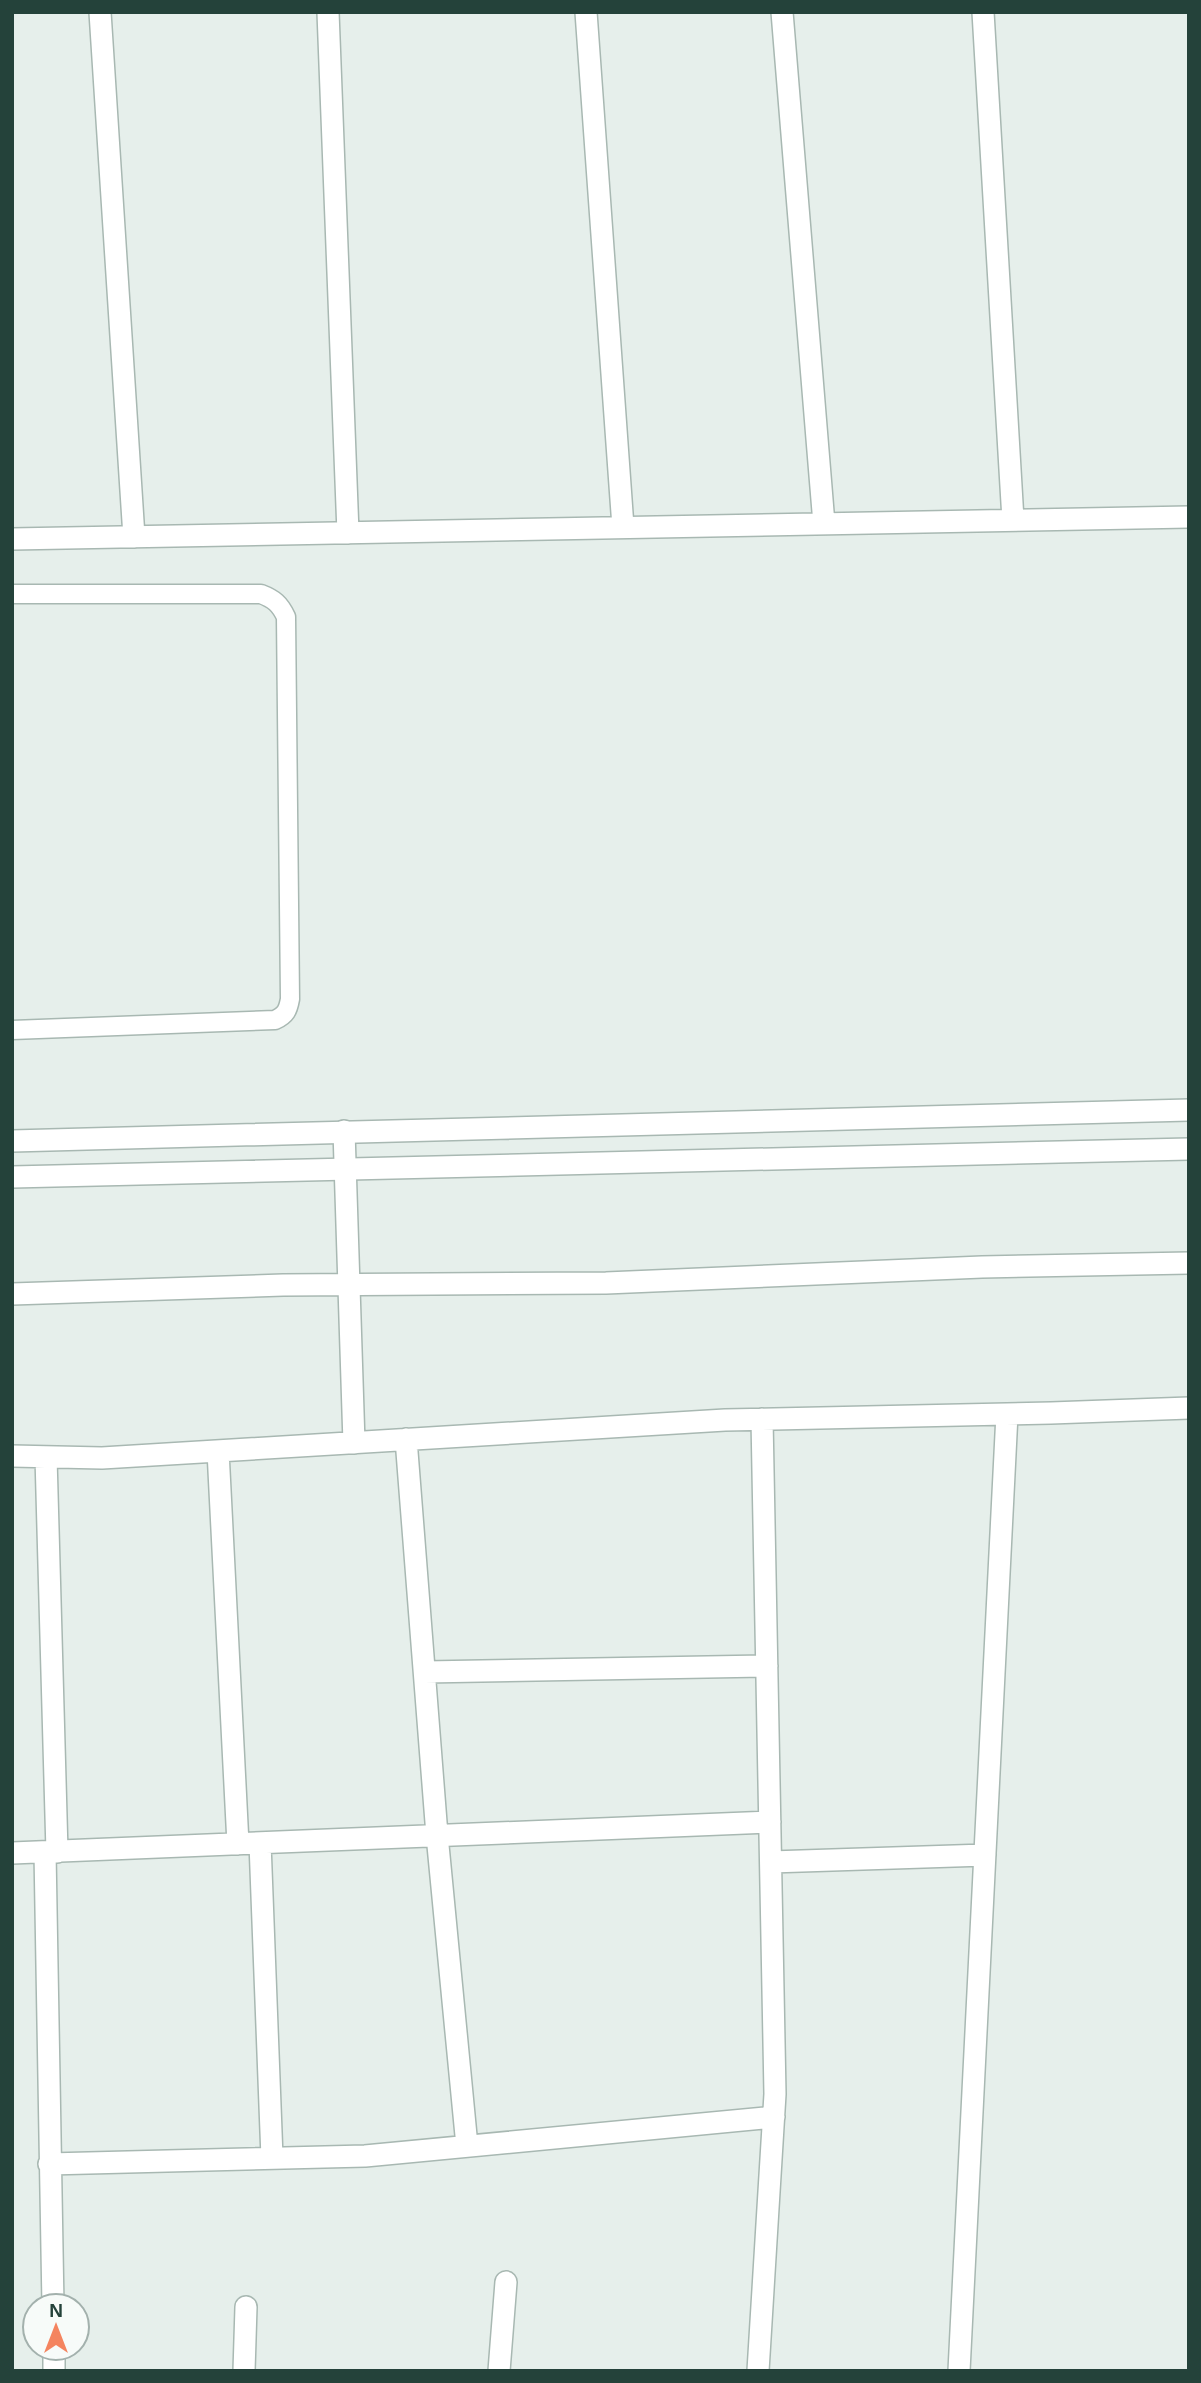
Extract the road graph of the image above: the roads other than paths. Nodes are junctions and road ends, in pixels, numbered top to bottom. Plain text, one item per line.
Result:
1 (100, 12) edge
2 (328, 12) edge
3 (586, 12) edge
4 (782, 12) edge
5 (983, 12) edge
6 (1189, 517) edge
7 (1013, 520) junction
8 (824, 524) junction
9 (623, 527) junction
10 (348, 533) junction
11 (134, 537) junction
12 (12, 539) edge
13 (12, 594) edge
14 (12, 1030) edge
15 (1189, 1110) edge
16 (344, 1131) junction
17 (12, 1141) edge
18 (1189, 1149) edge
19 (345, 1169) junction
20 (12, 1177) edge
21 (1189, 1263) edge
22 (348, 1285) junction
23 (12, 1294) edge
24 (1189, 1408) edge
25 (1007, 1414) junction
26 (762, 1419) junction
27 (407, 1439) junction
28 (354, 1443) junction
29 (218, 1451) junction
30 (12, 1456) edge
31 (46, 1457) junction
32 (767, 1666) junction
33 (425, 1672) junction
34 (770, 1822) junction
35 (437, 1835) junction
36 (260, 1843) junction
37 (238, 1844) junction
38 (51, 1852) junction
39 (12, 1853) edge
40 (985, 1855) junction
41 (771, 1861) junction
42 (774, 2117) junction
43 (467, 2146) junction
44 (272, 2158) junction
45 (49, 2164) junction
46 (506, 2282) dead end
47 (53, 2292) edge
48 (246, 2306) dead end
49 (244, 2371) edge
50 (499, 2371) edge
51 (758, 2371) edge
52 (959, 2371) edge

1 - 11 street
2 - 10 street
3 - 9 street
4 - 8 street
5 - 7 street
6 - 7 street
7 - 8 street
8 - 9 street
9 - 10 street
10 - 11 street
11 - 12 street
13 - 14 lane
15 - 16 street
16 - 17 street
16 - 19 street
18 - 19 street
19 - 20 street
19 - 22 street
21 - 22 street
22 - 23 street
22 - 28 street
24 - 25 street
25 - 26 street
25 - 40 street
26 - 27 street
26 - 32 street
27 - 28 street
27 - 33 street
28 - 29 street
29 - 31 street
29 - 37 street
30 - 31 street
31 - 38 street
32 - 33 street
32 - 34 street
33 - 35 street
34 - 35 street
34 - 41 street
35 - 36 street
35 - 43 street
36 - 37 street
36 - 44 street
37 - 38 street
38 - 39 street
38 - 45 street
40 - 41 street
40 - 52 street
41 - 42 street
42 - 43 street
42 - 51 street
43 - 44 street
44 - 45 street
45 - 47 street
46 - 50 street
48 - 49 street

